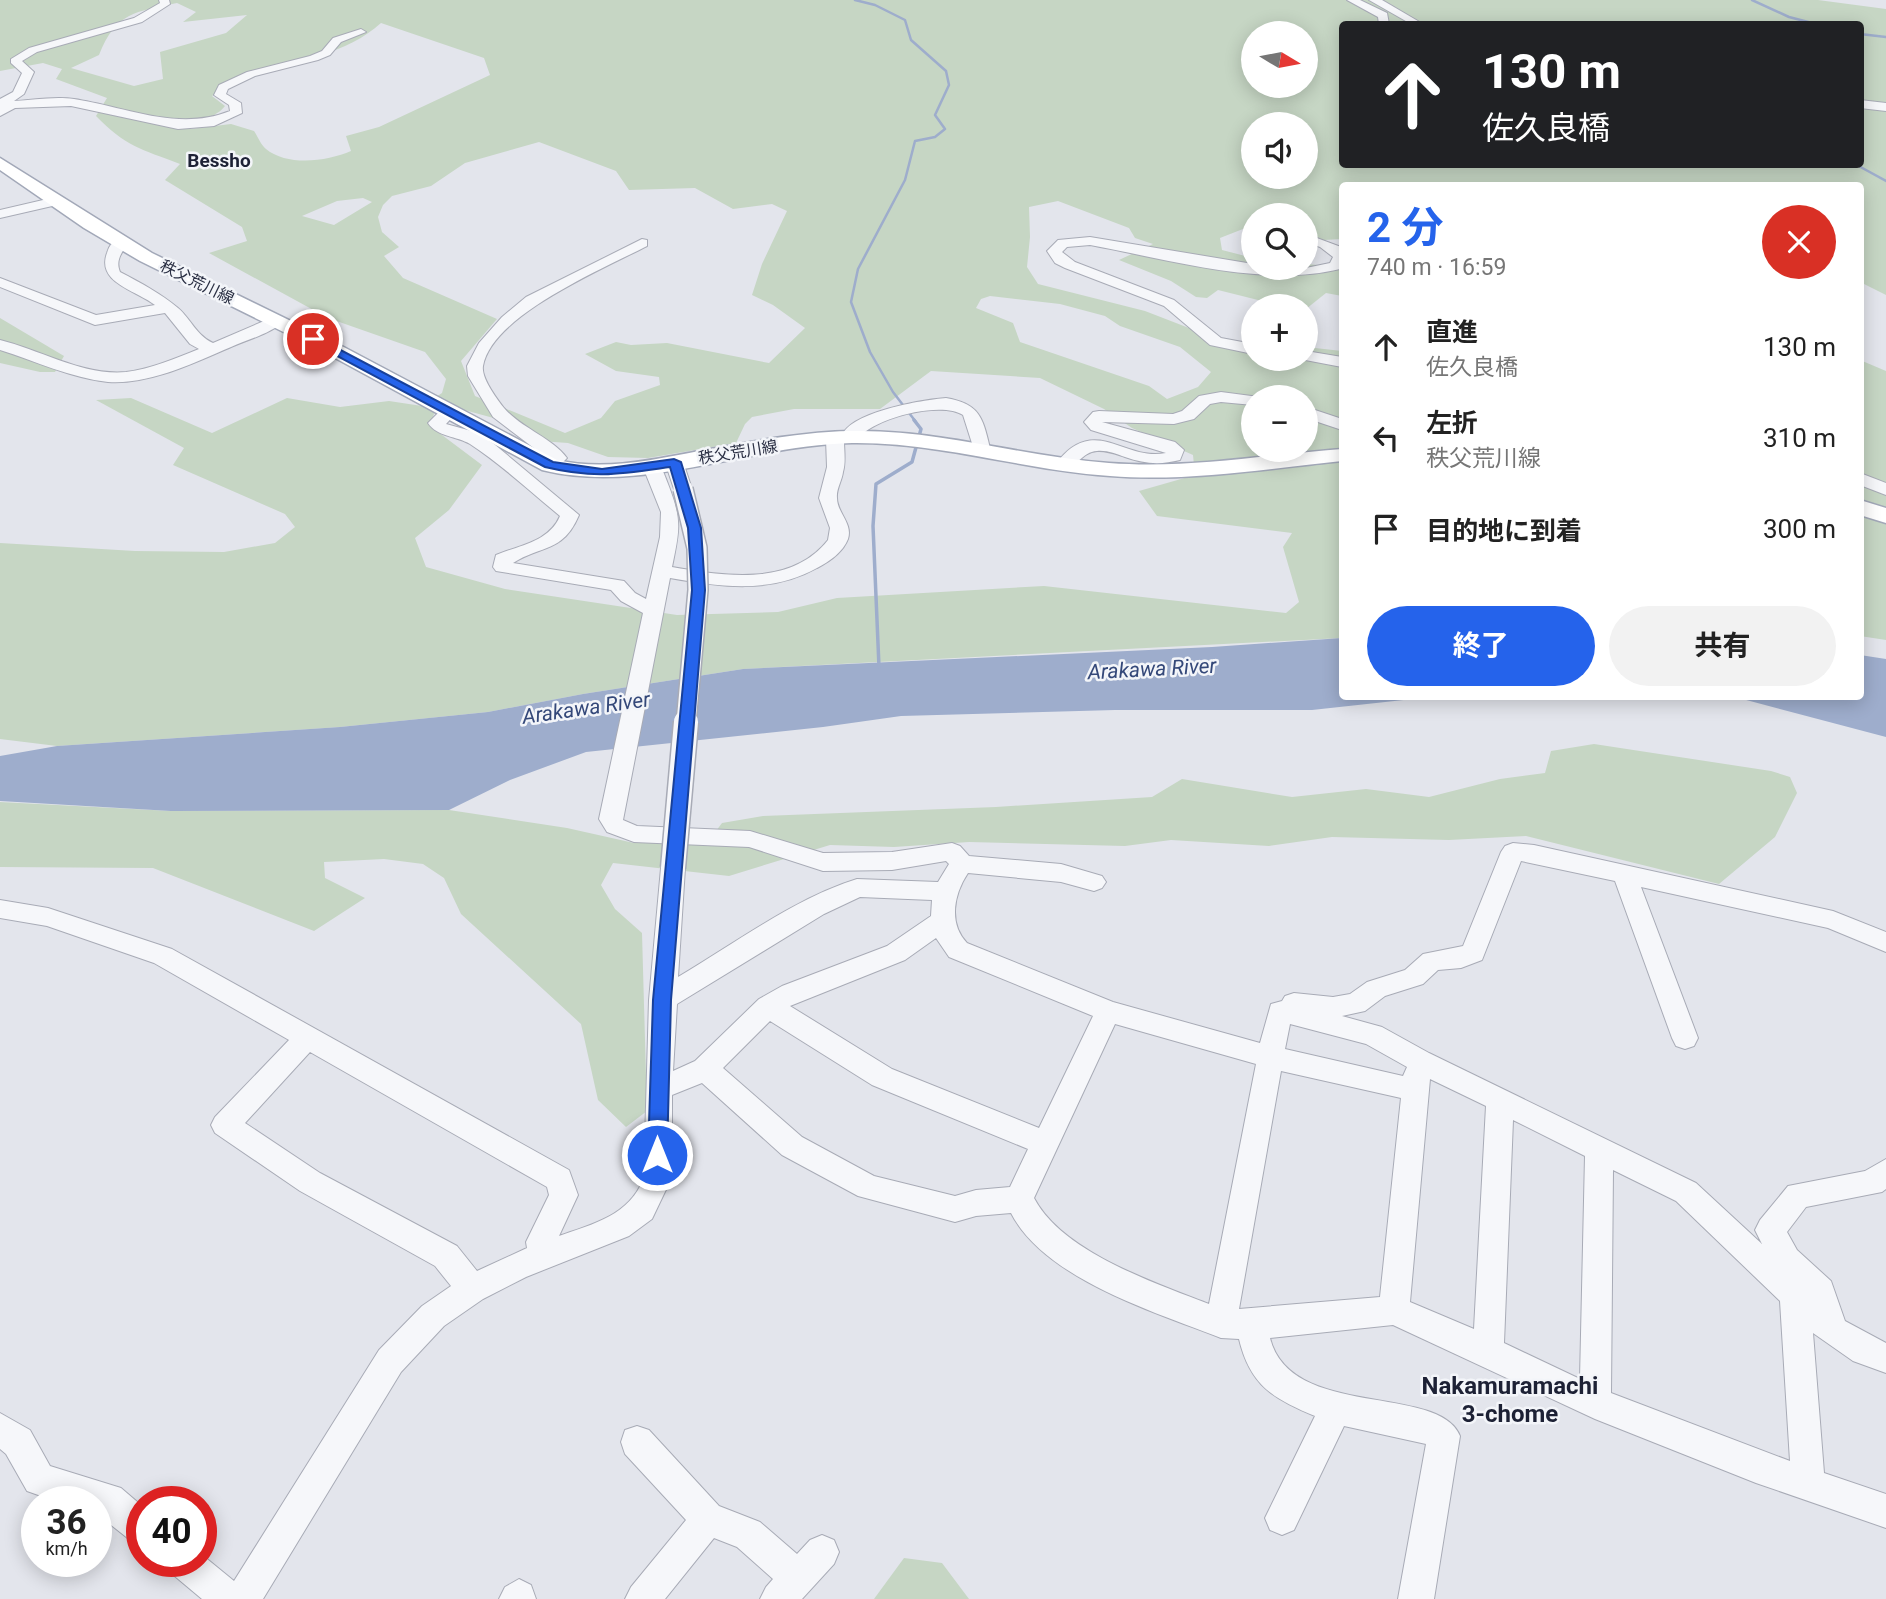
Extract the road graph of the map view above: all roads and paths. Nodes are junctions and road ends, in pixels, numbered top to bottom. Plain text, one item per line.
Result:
1 (164, 0) edge
2 (1352, 0) edge
3 (1374, 0) edge
4 (1384, 21) edge
5 (1412, 21) edge
6 (361, 32) dead end
7 (0, 104) edge
8 (1864, 104) edge
9 (1886, 107) edge
10 (0, 112) edge
11 (0, 163) edge
12 (56, 201) junction
13 (0, 214) edge
14 (122, 242) junction
15 (642, 243) dead end
16 (1318, 243) edge
17 (1339, 255) edge
18 (1339, 259) edge
19 (1241, 268) edge
20 (1318, 269) edge
21 (0, 282) edge
22 (166, 309) junction
23 (276, 321) junction
24 (0, 345) edge
25 (1241, 347) edge
26 (210, 348) junction
27 (1318, 358) edge
28 (1339, 362) edge
29 (1241, 399) edge
30 (449, 412) junction
31 (1318, 416) edge
32 (1339, 424) edge
33 (843, 438) junction
34 (982, 452) junction
35 (1339, 455) edge
36 (674, 462) junction
37 (550, 465) junction
38 (1064, 465) junction
39 (652, 467) junction
40 (1864, 480) edge
41 (1886, 491) edge
42 (1864, 508) edge
43 (1886, 516) edge
44 (662, 571) junction
45 (654, 611) junction
46 (962, 864) junction
47 (1625, 875) junction
48 (1094, 882) dead end
49 (945, 891) junction
50 (0, 909) edge
51 (943, 920) junction
52 (1886, 942) edge
53 (662, 1000) junction
54 (768, 1006) junction
55 (1108, 1011) junction
56 (1280, 1011) junction
57 (307, 1038) junction
58 (1685, 1038) dead end
59 (1270, 1057) junction
60 (1420, 1061) junction
61 (705, 1069) junction
62 (658, 1090) junction
63 (1415, 1090) junction
64 (1500, 1100) junction
65 (1045, 1143) junction
66 (1599, 1150) junction
67 (1886, 1172) edge
68 (1019, 1199) junction
69 (543, 1256) junction
70 (472, 1289) junction
71 (1795, 1294) junction
72 (1394, 1310) junction
73 (1236, 1324) junction
74 (1833, 1331) junction
75 (1488, 1351) junction
76 (1886, 1358) edge
77 (1595, 1403) junction
78 (1336, 1407) junction
79 (0, 1429) edge
80 (637, 1442) dead end
81 (1808, 1483) junction
82 (1886, 1511) edge
83 (126, 1515) edge
84 (1282, 1518) dead end
85 (708, 1519) junction
86 (822, 1552) dead end
87 (202, 1577) edge
88 (788, 1589) edge
89 (229, 1599) edge
90 (243, 1599) edge
91 (643, 1599) edge
92 (1416, 1599) edge

1 - 7 street
2 - 4 street
3 - 5 street
6 - 10 street
8 - 9 street
11 - 12 main road, 秩父荒川線
12 - 13 street
12 - 14 main road, 秩父荒川線
14 - 22 street
14 - 23 main road, 秩父荒川線
15 - 37 street
16 - 17 street
18 - 20 street
19 - 25 street
21 - 22 street
22 - 26 street
23 - 26 street
23 - 30 main road, 秩父荒川線
24 - 26 street
27 - 28 street
29 - 38 street
30 - 37 main road, 秩父荒川線
30 - 45 street
31 - 32 street
33 - 34 main road, 秩父荒川線
33 - 34 street
33 - 36 main road, 秩父荒川線
33 - 44 street
34 - 38 main road, 秩父荒川線
35 - 38 main road, 秩父荒川線
36 - 39 main road, 秩父荒川線
36 - 53 street, bridge
37 - 39 main road, 秩父荒川線
39 - 44 street
40 - 41 street
42 - 43 main road
44 - 45 street
45 - 46 street
46 - 48 street
46 - 49 street
47 - 52 street
47 - 56 street
47 - 58 street
49 - 51 street
49 - 53 street
50 - 57 street
51 - 54 street
51 - 55 street
53 - 62 street
54 - 61 street
54 - 65 street
55 - 59 street
55 - 65 street
56 - 59 street
56 - 60 street
57 - 69 street
57 - 70 street
59 - 63 street
59 - 73 street
60 - 63 street
60 - 64 street
61 - 62 street
61 - 68 street
62 - 69 street
63 - 72 street
64 - 66 street
64 - 75 street
65 - 68 street
66 - 71 street
66 - 77 street
67 - 74 street
68 - 73 street
69 - 70 street
70 - 90 street
71 - 74 street
71 - 81 street
72 - 73 street
72 - 75 street
73 - 78 street
74 - 76 street
75 - 77 street
77 - 81 street
78 - 84 street
78 - 92 street
79 - 83 street
80 - 85 street
81 - 82 street
85 - 88 street
85 - 91 street
86 - 88 street
87 - 89 street

